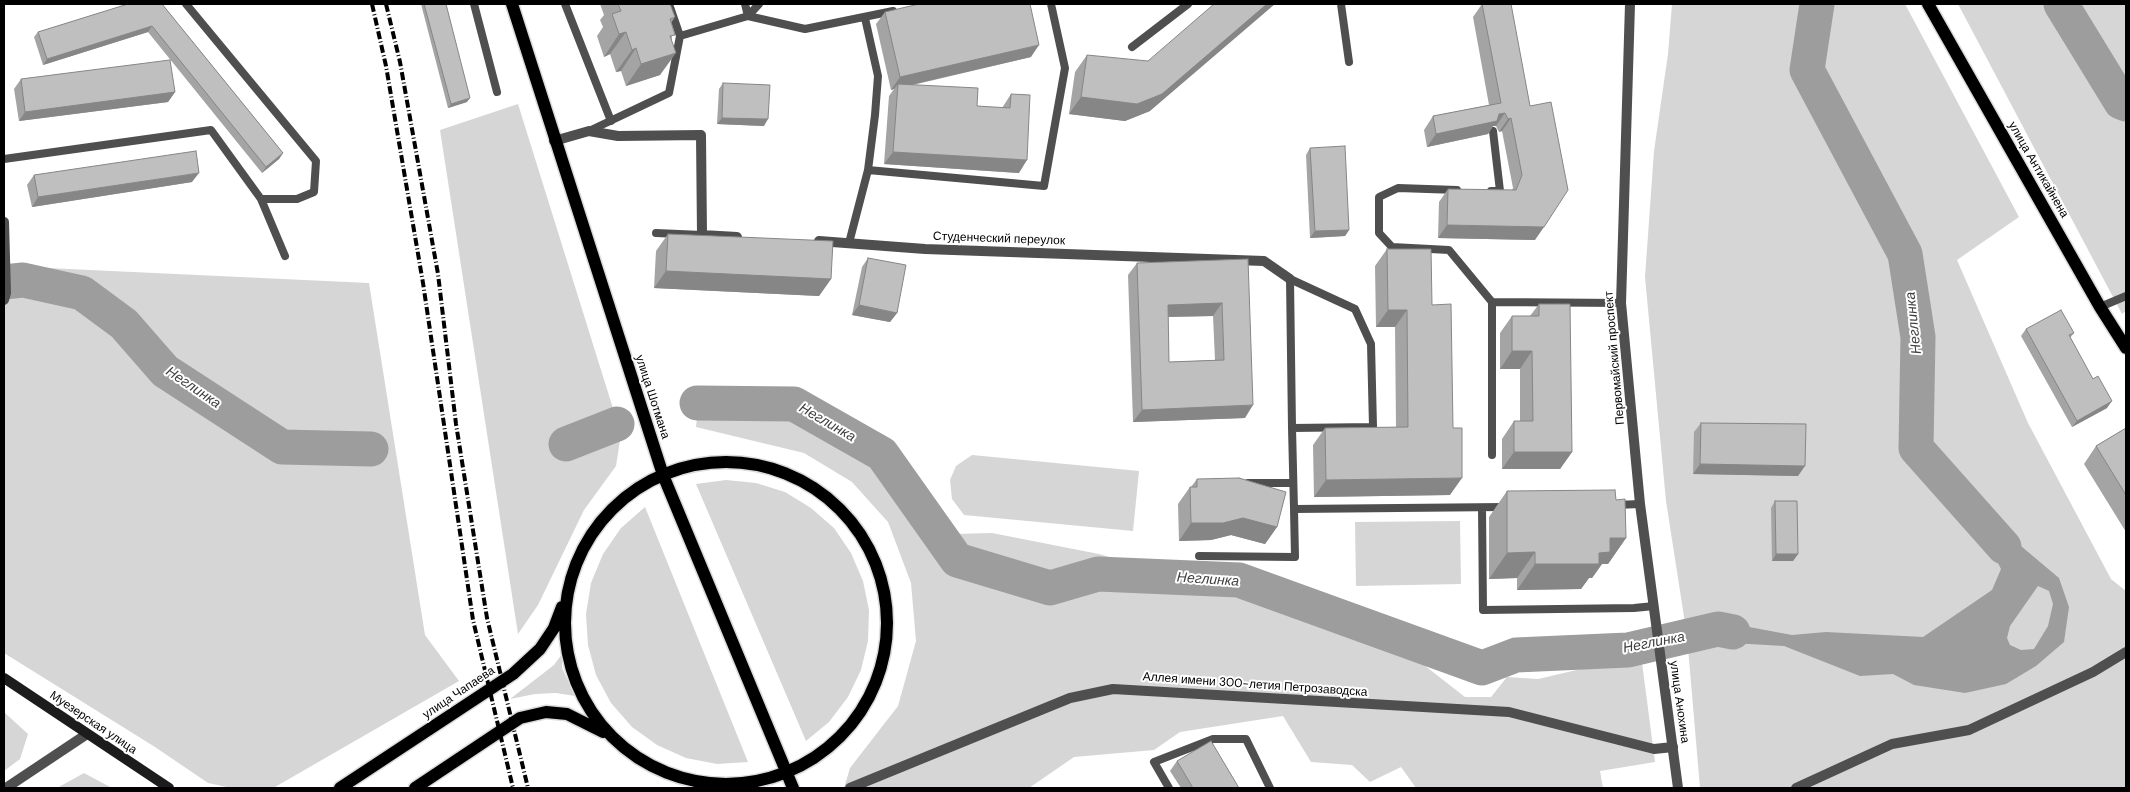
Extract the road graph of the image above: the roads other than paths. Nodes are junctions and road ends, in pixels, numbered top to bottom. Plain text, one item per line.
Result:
1 (186, 4) edge
2 (474, 4) edge
3 (512, 4) edge
4 (565, 4) edge
5 (669, 4) edge
6 (745, 4) edge
7 (759, 4) edge
8 (1051, 4) edge
9 (1188, 4) edge
10 (1341, 4) edge
11 (1630, 4) edge
12 (1928, 4) edge
13 (901, 8) edge
14 (748, 16) junction
15 (865, 18) junction
16 (680, 36) junction
17 (1132, 47) dead end
18 (1348, 62) dead end
19 (496, 92) dead end
20 (611, 121) junction
21 (589, 131) junction
22 (1492, 131) edge
23 (554, 142) junction
24 (4, 159) edge
25 (868, 170) junction
26 (1463, 190) edge
27 (1482, 190) edge
28 (261, 199) junction
29 (4, 222) edge
30 (656, 233) dead end
31 (702, 235) junction
32 (751, 238) edge
33 (810, 241) edge
34 (849, 243) junction
35 (285, 256) dead end
36 (1290, 279) junction
37 (2126, 296) edge
38 (5, 297) edge
39 (1492, 302) junction
40 (1621, 303) junction
41 (2100, 307) junction
42 (2126, 348) edge
43 (1292, 428) junction
44 (1492, 455) dead end
45 (662, 475) junction
46 (1242, 483) edge
47 (1293, 483) junction
48 (1640, 504) junction
49 (1611, 505) edge
50 (1512, 507) edge
51 (1482, 508) junction
52 (1294, 509) junction
53 (1199, 556) dead end
54 (567, 596) junction
55 (1654, 606) junction
56 (1655, 619) joint
57 (2126, 652) edge
58 (4, 678) edge
59 (87, 734) junction
60 (612, 737) junction
61 (1673, 746) junction
62 (786, 772) junction
63 (6, 788) edge
64 (170, 788) edge
65 (340, 788) edge
66 (415, 788) edge
67 (794, 788) edge
68 (850, 788) edge
69 (1170, 788) edge
70 (1270, 788) edge
71 (1678, 788) edge
72 (1796, 788) edge

1 - 28 lane
2 - 19 lane
3 - 23 main road, улица Шотмана
4 - 20 lane
5 - 16 lane
6 - 14 lane
7 - 14 lane
8 - 25 lane
9 - 17 lane
10 - 18 lane
11 - 40 street, Первомайский проспект
12 - 41 main road, улица Антикайнена
13 - 15 lane
14 - 15 lane
14 - 16 lane
15 - 25 lane
16 - 20 lane
20 - 21 lane
21 - 23 street
21 - 31 street
22 - 27 lane
23 - 45 main road, улица Шотмана
24 - 28 lane
25 - 34 lane
26 - 39 lane
28 - 35 lane
29 - 38 street
30 - 31 lane
31 - 32 street
33 - 34 street, Студенческий переулок
34 - 36 street, Студенческий переулок
36 - 43 lane
36 - 43 lane
37 - 41 lane
39 - 40 lane
39 - 44 lane
40 - 48 street, Первомайский проспект
41 - 42 main road, улица Антикайнена
43 - 47 lane
45 - 54 main road
45 - 62 main road, улица Шотмана
45 - 62 main road
46 - 47 lane
47 - 52 lane
48 - 49 lane
48 - 55 street, Первомайский проспект
50 - 51 lane
51 - 52 lane
51 - 55 lane
52 - 53 lane
54 - 60 main road
54 - 65 main road, улица Чапаева
55 - 56 street, Первомайский проспект
56 - 61 street, улица Анохина
57 - 72 street
58 - 59 main road, Муезерская улица
59 - 63 street
59 - 64 main road, Муезерская улица
60 - 62 main road
60 - 66 main road
61 - 68 street, Аллея имени 300-летия Петрозаводска
61 - 71 street, улица Анохина
62 - 67 main road, улица Шотмана
69 - 70 lane

